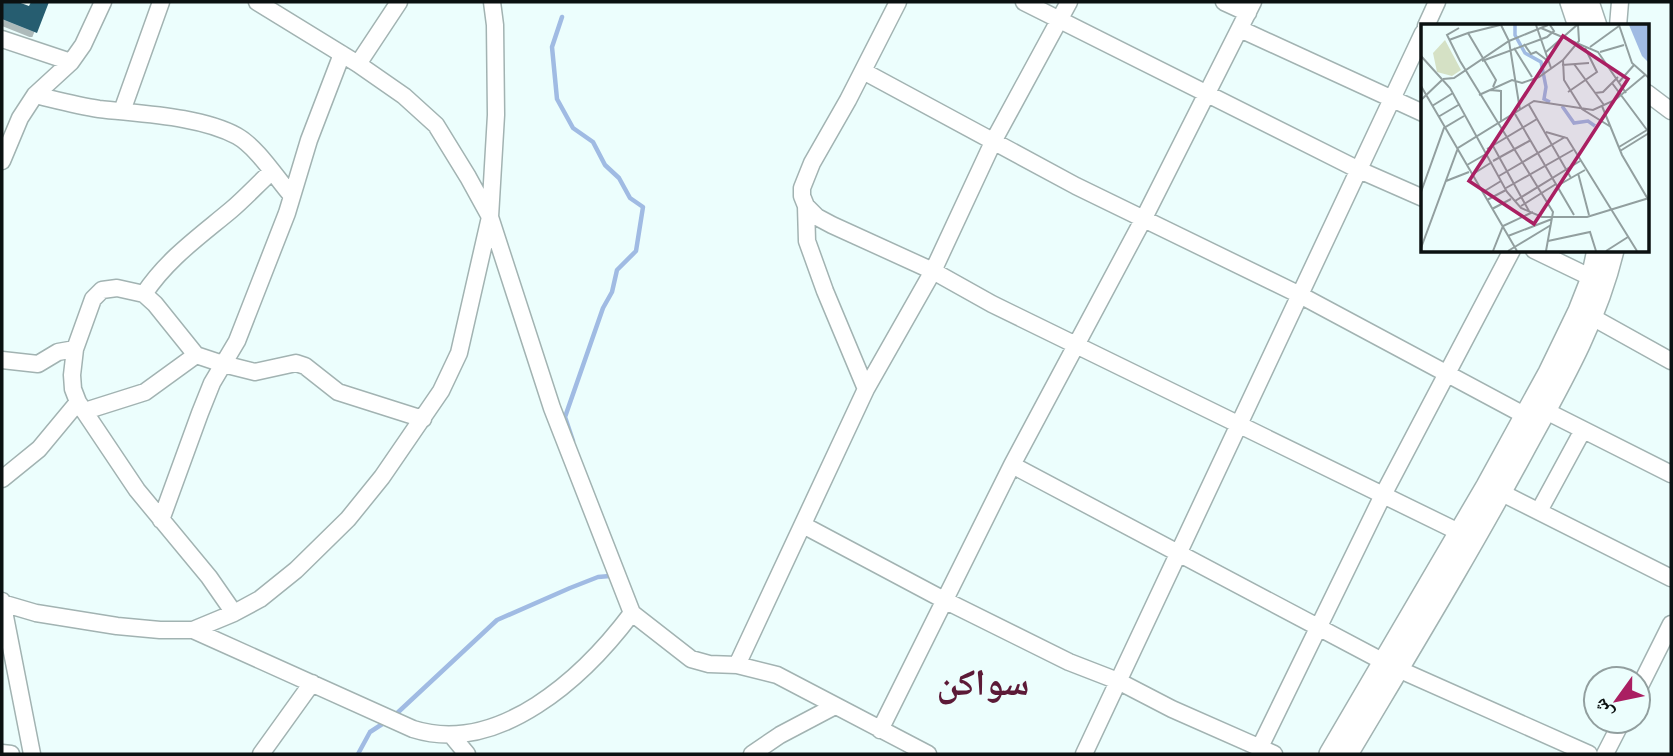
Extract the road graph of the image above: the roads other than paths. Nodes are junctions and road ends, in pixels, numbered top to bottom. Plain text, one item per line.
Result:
1 (103, 2) edge
2 (162, 2) edge
3 (257, 2) edge
4 (399, 2) edge
5 (492, 2) edge
6 (898, 2) edge
7 (1024, 2) edge
8 (1069, 2) edge
9 (1224, 2) edge
10 (1437, 2) edge
11 (1571, 2) edge
12 (1588, 2) edge
13 (1620, 2) edge
14 (1251, 8) edge
15 (1059, 19) junction
16 (1427, 24) edge
17 (1578, 24) edge
18 (1595, 24) edge
19 (1618, 24) edge
20 (1240, 29) junction
21 (1421, 37) edge
22 (2, 39) edge
23 (342, 54) junction
24 (71, 62) junction
25 (358, 64) junction
26 (863, 71) junction
27 (1208, 93) junction
28 (1648, 94) edge
29 (35, 95) junction
30 (1393, 99) junction
31 (122, 111) junction
32 (1671, 111) edge
33 (1421, 112) edge
34 (994, 140) junction
35 (3, 156) edge
36 (1357, 169) junction
37 (271, 172) junction
38 (292, 196) junction
39 (1421, 197) edge
40 (806, 206) junction
41 (490, 217) junction
42 (1144, 218) junction
43 (1511, 252) edge
44 (1538, 252) edge
45 (1598, 252) edge
46 (1612, 252) edge
47 (933, 271) junction
48 (1592, 278) junction
49 (145, 294) junction
50 (1300, 295) junction
51 (1592, 317) junction
52 (1076, 345) junction
53 (75, 349) junction
54 (196, 355) junction
55 (2, 360) edge
56 (1671, 360) edge
57 (223, 365) junction
58 (1448, 374) junction
59 (866, 389) junction
60 (82, 407) junction
61 (1536, 413) junction
62 (423, 419) junction
63 (1238, 425) junction
64 (1583, 430) junction
65 (1012, 465) junction
66 (1671, 474) edge
67 (2, 480) edge
68 (1494, 489) junction
69 (1384, 495) junction
70 (1539, 511) junction
71 (161, 520) junction
72 (803, 525) junction
73 (1466, 536) junction
74 (1180, 552) junction
75 (1671, 578) edge
76 (944, 600) junction
77 (2, 602) edge
78 (632, 613) junction
79 (234, 614) junction
80 (1671, 624) edge
81 (1320, 629) junction
82 (193, 630) junction
83 (737, 665) junction
84 (1650, 665) edge
85 (1391, 666) junction
86 (1118, 681) junction
87 (312, 683) junction
88 (835, 706) junction
89 (279, 729) junction
90 (880, 730) junction
91 (1615, 735) edge
92 (452, 736) junction
93 (1267, 751) edge
94 (2, 753) edge
95 (11, 754) edge
96 (32, 754) edge
97 (261, 754) edge
98 (277, 754) edge
99 (467, 754) edge
100 (752, 754) edge
101 (928, 754) edge
102 (1084, 754) edge
103 (1330, 754) edge
104 (1348, 754) edge
105 (1589, 754) edge
106 (1605, 754) edge

1 - 24 street
2 - 31 street
3 - 23 street
4 - 25 street
5 - 41 street
6 - 26 street
7 - 15 street
8 - 15 street
9 - 14 street
10 - 16 street
11 - 17 main road
12 - 18 main road
13 - 19 street
14 - 20 street
15 - 27 street
15 - 34 street
20 - 27 street
20 - 30 street
21 - 30 street
22 - 24 street
23 - 25 street
23 - 38 street
24 - 29 street
25 - 41 street
26 - 34 street
26 - 40 street
27 - 36 street
27 - 42 street
28 - 32 street
29 - 31 street
29 - 35 street
30 - 33 street
30 - 36 street
31 - 37 street
34 - 42 street
34 - 47 street
36 - 39 street
36 - 50 street
37 - 38 street
37 - 49 street
38 - 57 street
40 - 47 street
40 - 59 street
41 - 62 street
41 - 78 street
42 - 50 street
42 - 52 street
43 - 58 street
44 - 48 street
45 - 48 main road
46 - 51 main road
47 - 52 street
47 - 59 street
48 - 61 main road
49 - 53 street
49 - 54 street
50 - 58 street
50 - 63 street
51 - 56 street
51 - 61 main road
52 - 63 street
52 - 65 street
53 - 55 street
53 - 60 street
54 - 57 street
54 - 60 street
57 - 62 street
57 - 71 street
58 - 61 street
58 - 69 street
59 - 72 street
60 - 67 street
60 - 71 street
61 - 64 street
61 - 68 main road
62 - 79 street
63 - 69 street
63 - 74 street
64 - 66 street
64 - 70 street
65 - 74 street
65 - 76 street
68 - 70 street
68 - 73 main road
69 - 73 street
69 - 81 street
70 - 75 street
71 - 79 street
72 - 76 street
72 - 83 street
73 - 85 main road
74 - 81 street
74 - 86 street
76 - 86 street
76 - 90 street
77 - 82 street
77 - 96 street
78 - 83 street
78 - 92 street
79 - 82 street
80 - 84 street
81 - 85 street
81 - 93 street
82 - 87 street
83 - 88 street
85 - 103 main road
85 - 104 main road
85 - 105 street
86 - 93 street
86 - 102 street
87 - 89 street
87 - 92 street
88 - 90 street
88 - 100 street
89 - 97 street
89 - 98 street
90 - 101 street
91 - 106 street
92 - 99 street
94 - 95 street

